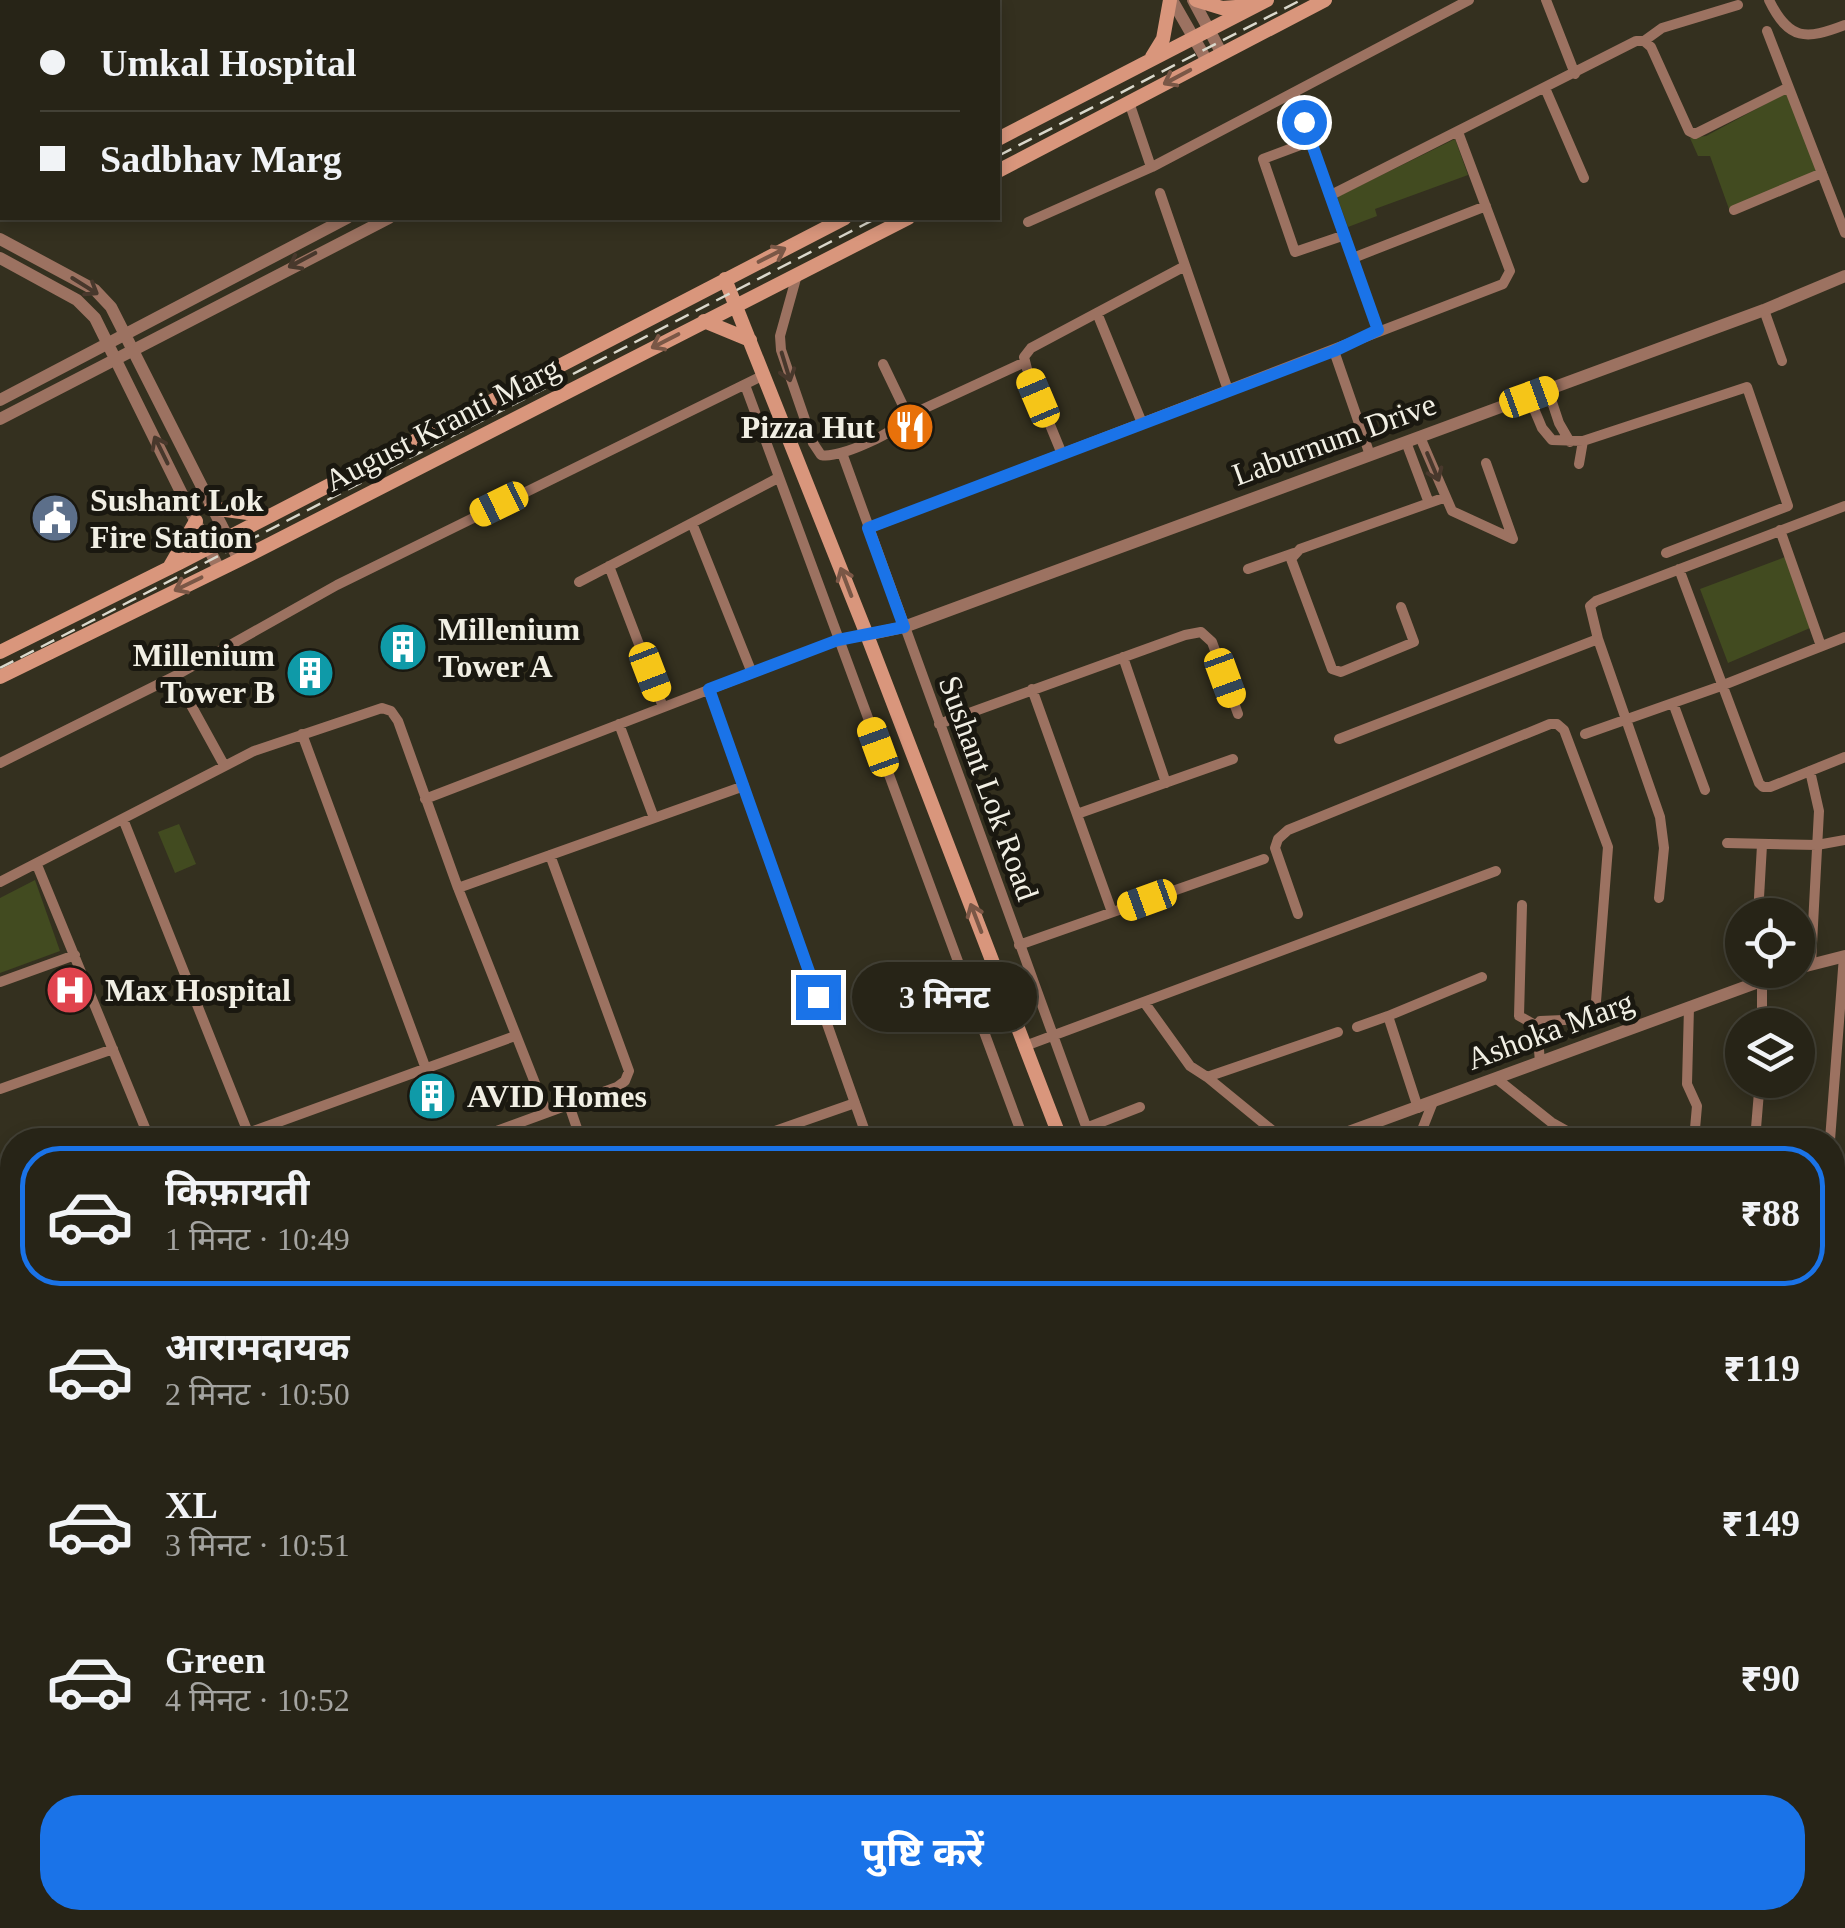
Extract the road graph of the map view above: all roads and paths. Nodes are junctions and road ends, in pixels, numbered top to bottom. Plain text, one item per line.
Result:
1 (1171, 0) edge
2 (1195, 0) edge
3 (1325, 0) edge
4 (1470, 0) edge
5 (1546, 0) edge
6 (1768, 0) edge
7 (1263, 2) edge
8 (1738, 5) dead end
9 (1845, 25) edge
10 (1210, 30) junction
11 (1766, 31) dead end
12 (1194, 38) junction
13 (1644, 40) junction
14 (1222, 54) junction
15 (1148, 61) junction
16 (1207, 61) junction
17 (1575, 74) junction
18 (1545, 88) junction
19 (1787, 88) junction
20 (1294, 94) junction
21 (1129, 102) junction
22 (1458, 132) junction
23 (1000, 138) edge
24 (1311, 141) junction
25 (1151, 168) junction
26 (1000, 170) edge
27 (1822, 172) junction
28 (1584, 178) dead end
29 (1160, 194) dead end
30 (1331, 195) junction
31 (1486, 206) junction
32 (1734, 210) dead end
33 (343, 220) edge
34 (385, 220) edge
35 (841, 220) edge
36 (904, 220) edge
37 (1028, 222) dead end
38 (1845, 234) edge
39 (1345, 235) junction
40 (0, 239) edge
41 (0, 258) edge
42 (1353, 258) junction
43 (1185, 266) junction
44 (796, 275) junction
45 (1845, 276) edge
46 (726, 279) junction
47 (735, 304) junction
48 (1764, 310) junction
49 (1097, 313) junction
50 (704, 321) junction
51 (1378, 330) junction
52 (124, 334) junction
53 (750, 340) junction
54 (107, 342) junction
55 (131, 350) junction
56 (1334, 351) junction
57 (115, 358) junction
58 (1782, 361) dead end
59 (1025, 362) junction
60 (883, 364) dead end
61 (764, 374) junction
62 (745, 385) junction
63 (1228, 390) junction
64 (1548, 390) junction
65 (1529, 397) junction
66 (0, 400) edge
67 (908, 416) junction
68 (0, 419) edge
69 (1142, 423) junction
70 (1413, 440) junction
71 (1576, 442) junction
72 (842, 453) junction
73 (1062, 454) junction
74 (1370, 455) junction
75 (1486, 464) dead end
76 (1579, 464) dead end
77 (778, 478) junction
78 (1446, 498) junction
79 (1429, 504) junction
80 (1845, 506) edge
81 (211, 508) junction
82 (269, 516) junction
83 (196, 521) junction
84 (692, 522) junction
85 (868, 528) junction
86 (1780, 530) junction
87 (227, 538) junction
88 (208, 548) junction
89 (1294, 553) junction
90 (1666, 553) dead end
91 (238, 560) junction
92 (608, 566) junction
93 (169, 568) junction
94 (219, 569) junction
95 (1248, 569) dead end
96 (1678, 569) junction
97 (579, 582) dead end
98 (1401, 607) dead end
99 (904, 627) junction
100 (867, 635) junction
101 (1845, 637) edge
102 (838, 640) junction
103 (1598, 640) junction
104 (1821, 646) junction
105 (0, 652) edge
106 (1123, 657) junction
107 (752, 672) junction
108 (176, 676) junction
109 (0, 678) edge
110 (1721, 686) junction
111 (709, 689) junction
112 (1032, 690) junction
113 (1673, 703) junction
114 (663, 707) junction
115 (1238, 714) dead end
116 (1626, 720) junction
117 (619, 724) junction
118 (939, 724) junction
119 (302, 734) junction
120 (1585, 734) dead end
121 (1339, 740) dead end
122 (1845, 757) edge
123 (1234, 759) dead end
124 (0, 762) edge
125 (224, 765) junction
126 (1810, 770) junction
127 (1166, 783) junction
128 (744, 786) junction
129 (1706, 790) dead end
130 (425, 799) junction
131 (1077, 814) junction
132 (654, 818) junction
133 (123, 819) junction
134 (1845, 840) edge
135 (1727, 843) dead end
136 (1762, 844) junction
137 (1817, 846) junction
138 (550, 855) junction
139 (1264, 859) dead end
140 (37, 864) junction
141 (1496, 871) dead end
142 (0, 882) edge
143 (458, 888) junction
144 (1659, 898) dead end
145 (1759, 898) edge
146 (1810, 898) edge
147 (1522, 905) dead end
148 (1112, 912) junction
149 (1298, 914) dead end
150 (1019, 945) junction
151 (75, 955) junction
152 (1844, 956) edge
153 (1815, 963) edge
154 (1482, 977) dead end
155 (0, 982) edge
156 (1733, 988) edge
157 (1144, 1002) junction
158 (1689, 1007) junction
159 (1388, 1016) junction
160 (1537, 1026) junction
161 (1358, 1028) dead end
162 (1338, 1032) dead end
163 (1053, 1035) junction
164 (515, 1036) junction
165 (1024, 1046) junction
166 (113, 1049) junction
167 (1540, 1062) junction
168 (426, 1069) junction
169 (1207, 1077) junction
170 (1497, 1079) junction
171 (0, 1089) edge
172 (1758, 1098) edge
173 (568, 1102) junction
174 (1433, 1102) junction
175 (855, 1103) junction
176 (1140, 1107) dead end
177 (1418, 1108) junction
178 (546, 1111) junction
179 (145, 1128) edge
180 (246, 1128) edge
181 (273, 1128) edge
182 (503, 1128) edge
183 (577, 1128) edge
184 (784, 1128) edge
185 (864, 1128) edge
186 (1020, 1128) edge
187 (1055, 1128) edge
188 (1086, 1128) joint
189 (1269, 1128) edge
190 (1361, 1128) edge
191 (1423, 1128) edge
192 (1562, 1128) edge
193 (1695, 1128) edge
194 (1756, 1128) edge
195 (1831, 1128) edge

1 - 12 street
1 - 15 main road
2 - 7 main road
2 - 10 street
3 - 14 main road
4 - 20 street
5 - 17 street
6 - 9 street
7 - 10 main road
8 - 13 street
10 - 12 main road
10 - 14 street
11 - 19 street
12 - 15 main road
12 - 16 street
13 - 17 street
13 - 19 street
14 - 16 main road
15 - 23 main road
16 -> 21 main road
17 - 18 street
18 - 22 street
18 - 28 street
19 - 27 street
20 - 24 street
20 - 25 street
21 - 25 street
21 - 26 main road
22 - 30 street
22 - 31 street
24 - 30 street
24 - 39 street
25 - 37 street
27 - 32 street
27 - 38 street
29 - 43 street
30 - 39 street
31 - 42 street
31 - 51 street
33 - 52 street
34 -> 55 street
46 -> 35 main road, August Kranti Marg
36 - 44 main road, August Kranti Marg
39 - 42 street
40 -> 52 street
41 - 54 street
42 - 51 street
43 - 49 street
43 - 63 street
44 - 47 main road, August Kranti Marg
44 -> 72 street
45 - 48 street, Laburnum Drive
46 - 47 main road
46 - 82 main road, August Kranti Marg
47 - 50 main road, August Kranti Marg
47 - 53 main road
48 - 58 street
48 - 64 street, Laburnum Drive
49 - 59 street
49 - 69 street
50 - 53 main road
50 -> 91 main road, August Kranti Marg
51 - 56 street
52 - 54 street
52 - 55 street
53 - 61 main road
54 - 57 street
54 - 66 street
55 - 57 street
55 - 81 street
56 - 63 street
56 - 74 street
57 - 68 street
83 -> 57 street
59 - 67 street
59 - 73 street
60 - 67 street
61 - 62 street
100 -> 61 main road
62 - 77 street
62 - 108 street
63 - 69 street
64 - 65 street, Laburnum Drive
64 - 71 street
65 - 70 street, Laburnum Drive
65 - 71 street
67 - 72 street
69 - 73 street
70 - 74 street, Laburnum Drive
70 -> 78 street
70 - 79 street
71 - 76 street
71 - 90 street
72 - 85 street, Sushant Lok Road
73 - 85 street
74 - 99 street, Laburnum Drive
75 - 78 street
77 - 84 street
77 - 102 street
78 - 79 street
79 - 89 street
80 - 86 street
81 - 82 main road
81 - 87 street
82 - 87 main road, August Kranti Marg
83 - 88 street
83 - 93 main road
84 - 92 street
84 - 107 street
85 - 99 street, Sushant Lok Road
86 - 96 street
86 - 104 street
87 - 88 main road, August Kranti Marg
87 - 91 street
88 - 93 main road, August Kranti Marg
88 - 94 street
89 - 95 street
89 - 98 street
91 - 94 main road, August Kranti Marg
92 - 97 street
92 - 114 street
93 - 105 main road, August Kranti Marg
94 -> 109 main road, August Kranti Marg
96 - 103 street
96 - 110 street
99 - 100 street, Laburnum Drive
99 - 118 street, Sushant Lok Road
100 - 102 street, Laburnum Drive
165 -> 100 main road
101 - 104 street
102 - 107 street, Laburnum Drive
102 - 186 street
103 - 116 street
103 - 121 street
104 - 110 street
106 - 112 street
106 - 115 street
106 - 127 street
107 - 111 street, Laburnum Drive
108 - 124 street
108 - 125 street
110 - 113 street
110 - 126 street
111 - 114 street, Laburnum Drive
111 - 128 street
112 - 118 street
112 - 131 street
113 - 116 street
113 - 129 street
114 - 117 street, Laburnum Drive
116 - 120 street
116 - 144 street
117 - 130 street, Laburnum Drive
117 - 132 street
118 - 150 street, Sushant Lok Road
119 - 125 street
119 - 130 street
119 - 168 street
122 - 126 street
123 - 127 street
125 - 133 street
126 - 137 street
127 - 131 street
128 - 132 street
128 - 175 street
130 - 143 street
131 - 148 street
132 - 138 street
133 - 140 street
133 - 180 street
134 - 137 street
135 - 136 street
136 - 137 street
136 - 145 street
137 - 146 street
138 - 143 street
138 - 173 street
139 - 148 street
140 - 142 street
140 - 151 street
141 - 157 street
143 - 164 street
147 - 160 street
148 - 150 street
149 - 160 street
150 - 163 street, Sushant Lok Road
151 - 155 street
151 - 166 street
152 - 153 street, Ashoka Marg
152 - 195 street
154 - 159 street
156 - 158 street, Ashoka Marg
157 - 163 street
157 - 169 street
158 - 167 street, Ashoka Marg
158 - 193 street
159 - 161 street
159 - 177 street
160 - 167 street
162 - 169 street
163 - 165 street
163 - 188 street, Sushant Lok Road
164 - 168 street
164 - 178 street
165 - 187 main road
166 - 171 street
166 - 179 street
167 - 170 street, Ashoka Marg
168 - 181 street
169 - 189 street
170 - 174 street, Ashoka Marg
170 - 192 street
172 - 194 street
173 - 178 street
173 - 183 street
174 - 177 street, Ashoka Marg
174 - 191 street
175 - 184 street
175 - 185 street
176 - 188 street
177 - 190 street, Ashoka Marg
178 - 182 street

